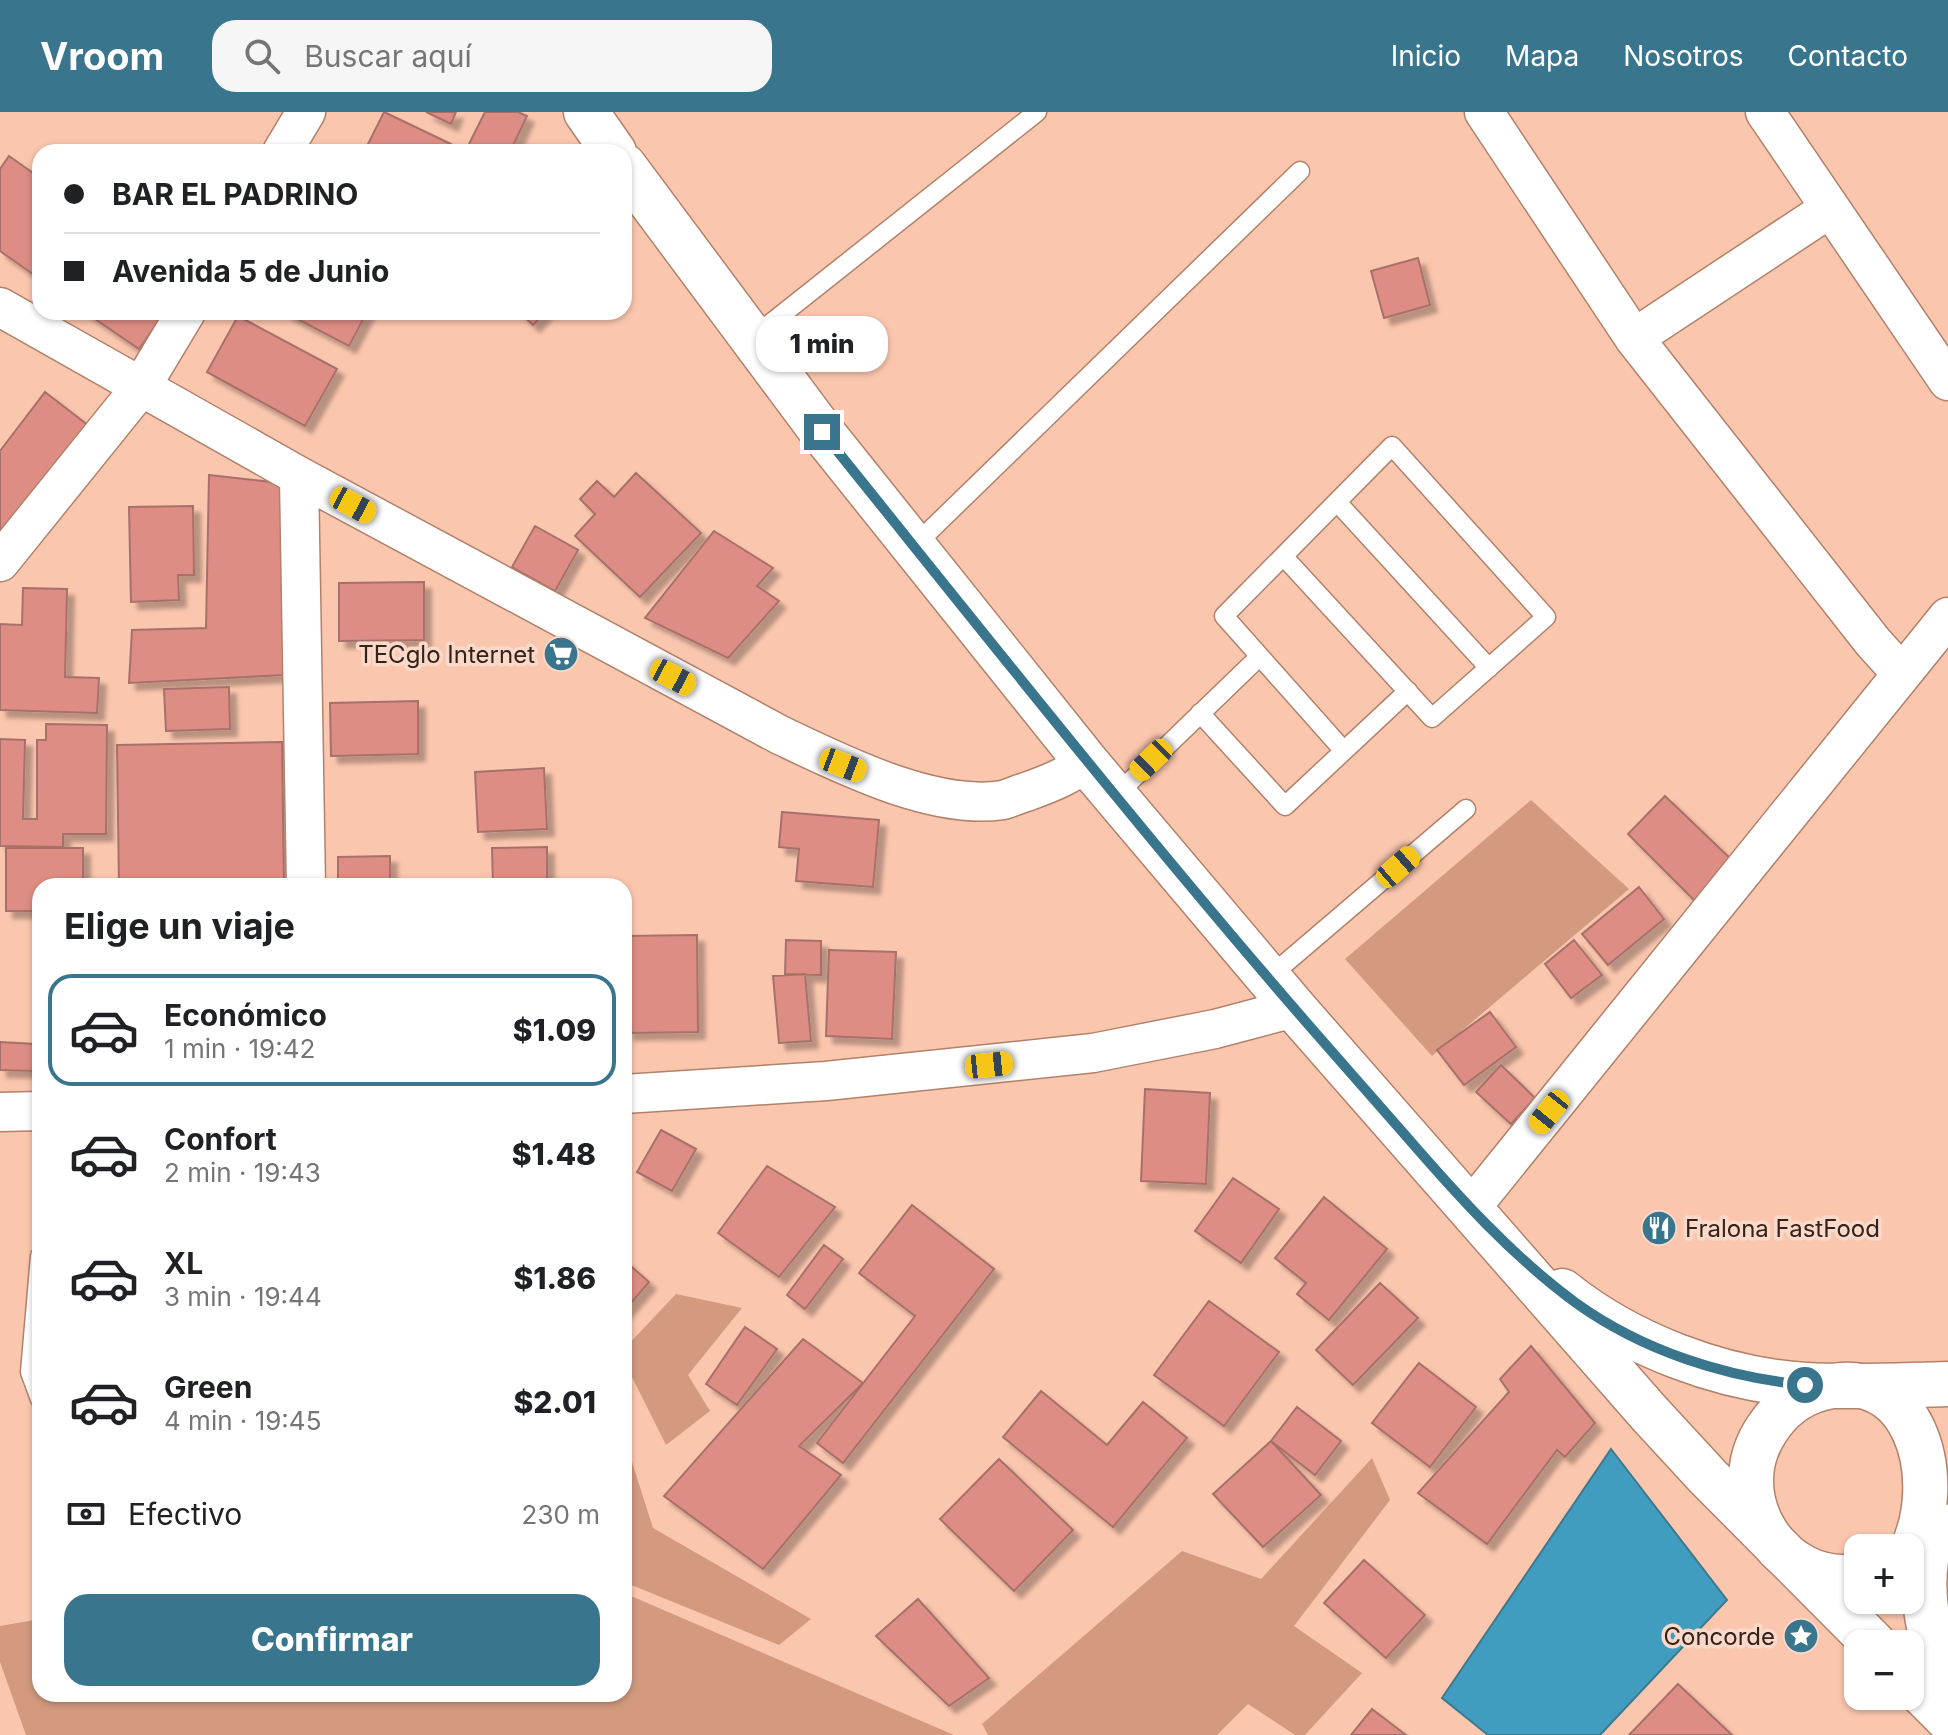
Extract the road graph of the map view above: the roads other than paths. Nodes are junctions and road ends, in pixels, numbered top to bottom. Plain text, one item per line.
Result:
1 (306, 112) edge
2 (586, 112) edge
3 (1037, 112) edge
4 (1484, 112) edge
5 (1765, 112) edge
6 (287, 144) edge
7 (608, 144) edge
8 (1300, 171) dead end
9 (632, 177) edge
10 (1829, 209) junction
11 (0, 307) edge
12 (181, 320) edge
13 (1634, 338) junction
14 (751, 339) junction
15 (1948, 381) edge
16 (141, 387) junction
17 (299, 476) junction
18 (1337, 502) junction
19 (914, 546) junction
20 (1284, 557) junction
21 (0, 562) edge
22 (1948, 617) edge
23 (1259, 657) junction
24 (1489, 668) junction
25 (1902, 674) junction
26 (1408, 691) junction
27 (1200, 713) junction
28 (1344, 751) junction
29 (1101, 779) junction
30 (1466, 809) dead end
31 (306, 878) edge
32 (1281, 993) junction
33 (632, 1093) edge
34 (32, 1111) edge
35 (0, 1112) edge
36 (1470, 1209) junction
37 (32, 1349) edge
38 (32, 1377) edge
39 (1948, 1384) edge
40 (1846, 1386) junction
41 (1942, 1510) edge
42 (1924, 1538) edge
43 (1780, 1550) junction
44 (1844, 1576) edge
45 (1860, 1630) edge
46 (1948, 1684) edge
47 (1924, 1695) edge
48 (1948, 1719) edge

1 - 6 street
2 - 7 main road
3 - 14 lane
4 - 13 street
5 - 10 street
8 - 19 lane
9 - 14 main road
10 - 13 street
10 - 15 street
11 - 16 street
12 - 16 street
13 - 25 street
14 - 19 main road
16 - 17 street
16 - 21 street
17 - 29 street
17 - 31 street
18 - 20 lane
18 - 24 lane
18 - 24 lane
19 - 29 main road
20 - 23 lane
20 - 26 lane
22 - 25 street
23 - 27 lane
23 - 28 lane
24 - 26 lane
25 - 36 street
26 - 28 lane
27 - 28 lane
27 - 29 lane
29 - 32 main road
30 - 32 lane
32 - 33 street
32 - 36 main road
34 - 35 street
36 - 40 main road
36 - 43 main road
37 - 38 lane
39 - 40 main road
40 - 41 main road
40 - 43 main road
41 - 42 main road
41 - 46 main road
43 - 44 main road
43 - 45 main road
47 - 48 main road

